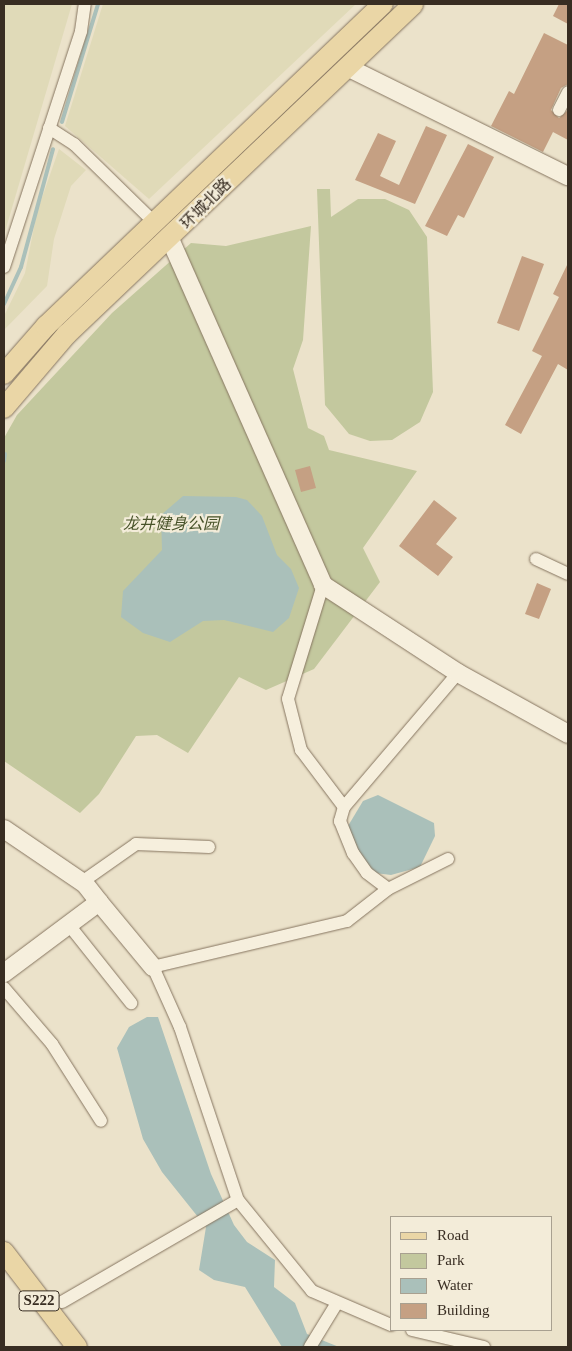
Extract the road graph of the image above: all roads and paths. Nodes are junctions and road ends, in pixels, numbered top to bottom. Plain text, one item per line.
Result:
1 (85, 4) edge
2 (382, 4) edge
3 (413, 4) edge
4 (349, 68) junction
5 (568, 92) edge
6 (559, 110) dead end
7 (49, 128) junction
8 (568, 176) edge
9 (154, 222) junction
10 (170, 239) junction
11 (4, 267) edge
12 (4, 374) edge
13 (4, 408) edge
14 (536, 559) dead end
15 (568, 574) edge
16 (323, 585) junction
17 (458, 673) junction
18 (568, 734) edge
19 (344, 807) junction
20 (4, 829) edge
21 (209, 847) dead end
22 (448, 859) dead end
23 (82, 882) junction
24 (388, 889) junction
25 (99, 902) junction
26 (69, 925) junction
27 (153, 968) junction
28 (4, 973) edge
29 (4, 988) edge
30 (131, 1002) dead end
31 (101, 1121) dead end
32 (232, 1203) junction
33 (4, 1252) edge
34 (62, 1302) dead end
35 (337, 1303) junction
36 (390, 1324) edge
37 (416, 1331) edge
38 (77, 1347) edge
39 (310, 1347) edge
40 (484, 1347) edge

1 - 7 street
2 - 9 main road, 环城北路
3 - 4 main road, 环城北路
4 - 8 street
4 - 10 main road, 环城北路
5 - 6 street
7 - 9 street
7 - 11 street
9 - 10 main road
9 - 12 main road, 环城北路
10 - 13 main road, 环城北路
10 - 16 street
14 - 15 street
16 - 17 street
16 - 19 street
17 - 18 street
17 - 19 street
19 - 24 street
20 - 23 street
21 - 23 street
22 - 24 street
23 - 25 street
24 - 27 street
25 - 26 street
25 - 27 street
26 - 28 street
26 - 30 street
27 - 32 street
29 - 31 street
32 - 34 street
32 - 35 street
33 - 38 main road, S222
35 - 36 street
35 - 39 street
37 - 40 street

